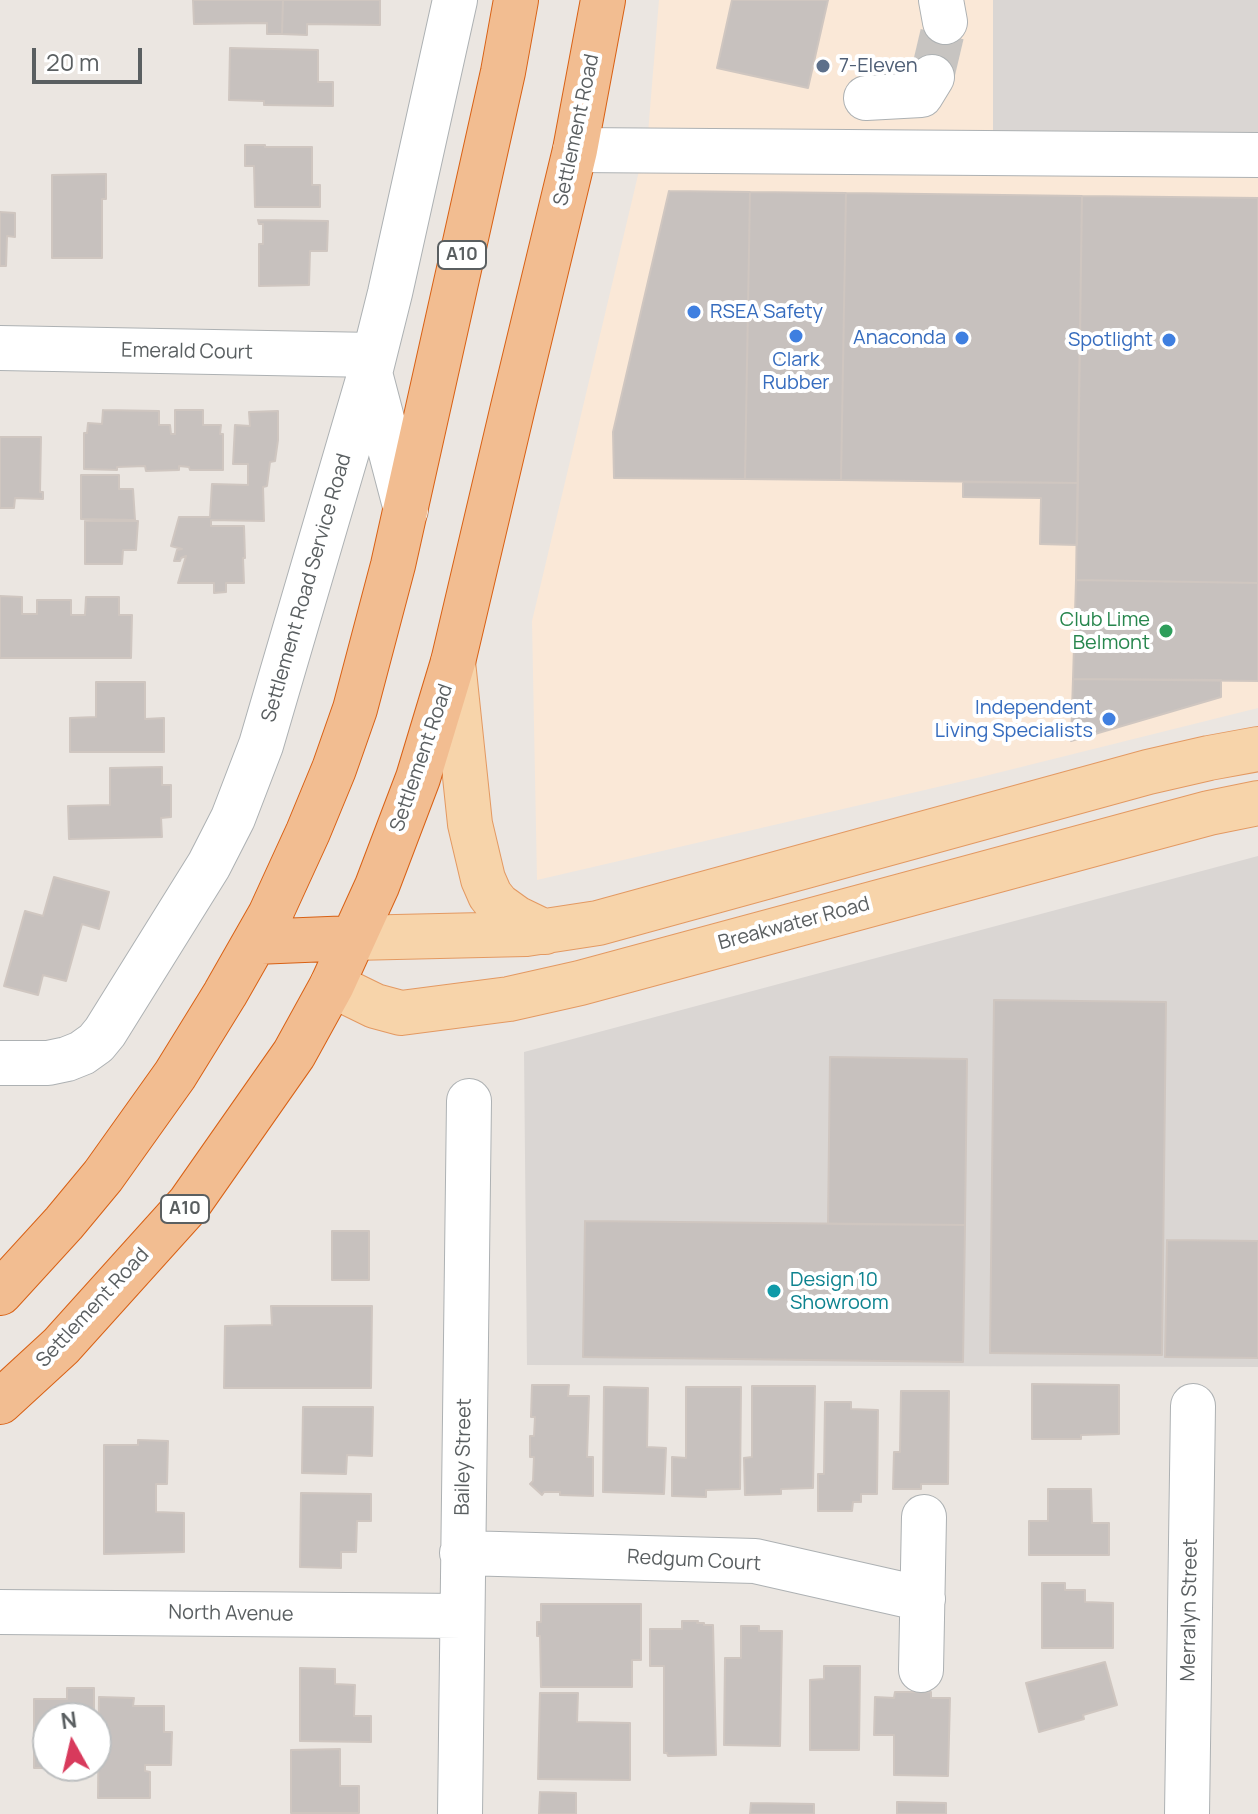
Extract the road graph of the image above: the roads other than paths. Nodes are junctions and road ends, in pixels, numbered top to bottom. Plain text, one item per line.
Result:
1 (455, 0) edge
2 (516, 0) edge
3 (603, 0) edge
4 (932, 77) tunnel mouth
5 (866, 98) dead end
6 (575, 150) junction
7 (1258, 155) edge
8 (0, 348) edge
9 (372, 364) junction
10 (406, 510) junction
11 (453, 662) junction
12 (1258, 749) edge
13 (1258, 803) edge
14 (885, 845) junction
15 (897, 896) junction
16 (545, 932) junction
17 (353, 938) junction
18 (255, 942) junction
19 (332, 985) junction
20 (0, 1063) edge
21 (469, 1101) dead end
22 (0, 1293) edge
23 (0, 1402) edge
24 (1193, 1406) dead end
25 (924, 1517) dead end
26 (462, 1553) junction
27 (923, 1599) junction
28 (0, 1612) edge
29 (462, 1616) junction
30 (921, 1670) dead end
31 (460, 1814) edge
32 (1187, 1814) edge

1 - 9 street, Settlement Road Service Road
2 - 10 highway, A10
3 - 6 highway, Settlement Road / A10
4 - 5 street
6 - 7 street
6 - 11 highway, Settlement Road / A10
8 - 9 street, Emerald Court
9 - 10 street
9 - 20 street, Settlement Road Service Road
10 - 18 highway, A10
11 - 16 main road
11 - 17 highway, Settlement Road / A10
12 - 14 main road
13 - 15 main road, Breakwater Road
14 - 15 main road
14 - 16 main road
15 - 19 main road, Breakwater Road
16 - 17 main road
17 - 18 highway
17 - 19 highway, Settlement Road / A10
18 - 19 highway
18 - 22 highway, A10
19 - 23 highway, Settlement Road / A10
21 - 26 street, Bailey Street
24 - 32 street, Merralyn Street
25 - 27 street
26 - 27 street, Redgum Court
26 - 29 street, Bailey Street
27 - 30 street
28 - 29 street, North Avenue
29 - 31 street, Bailey Street

